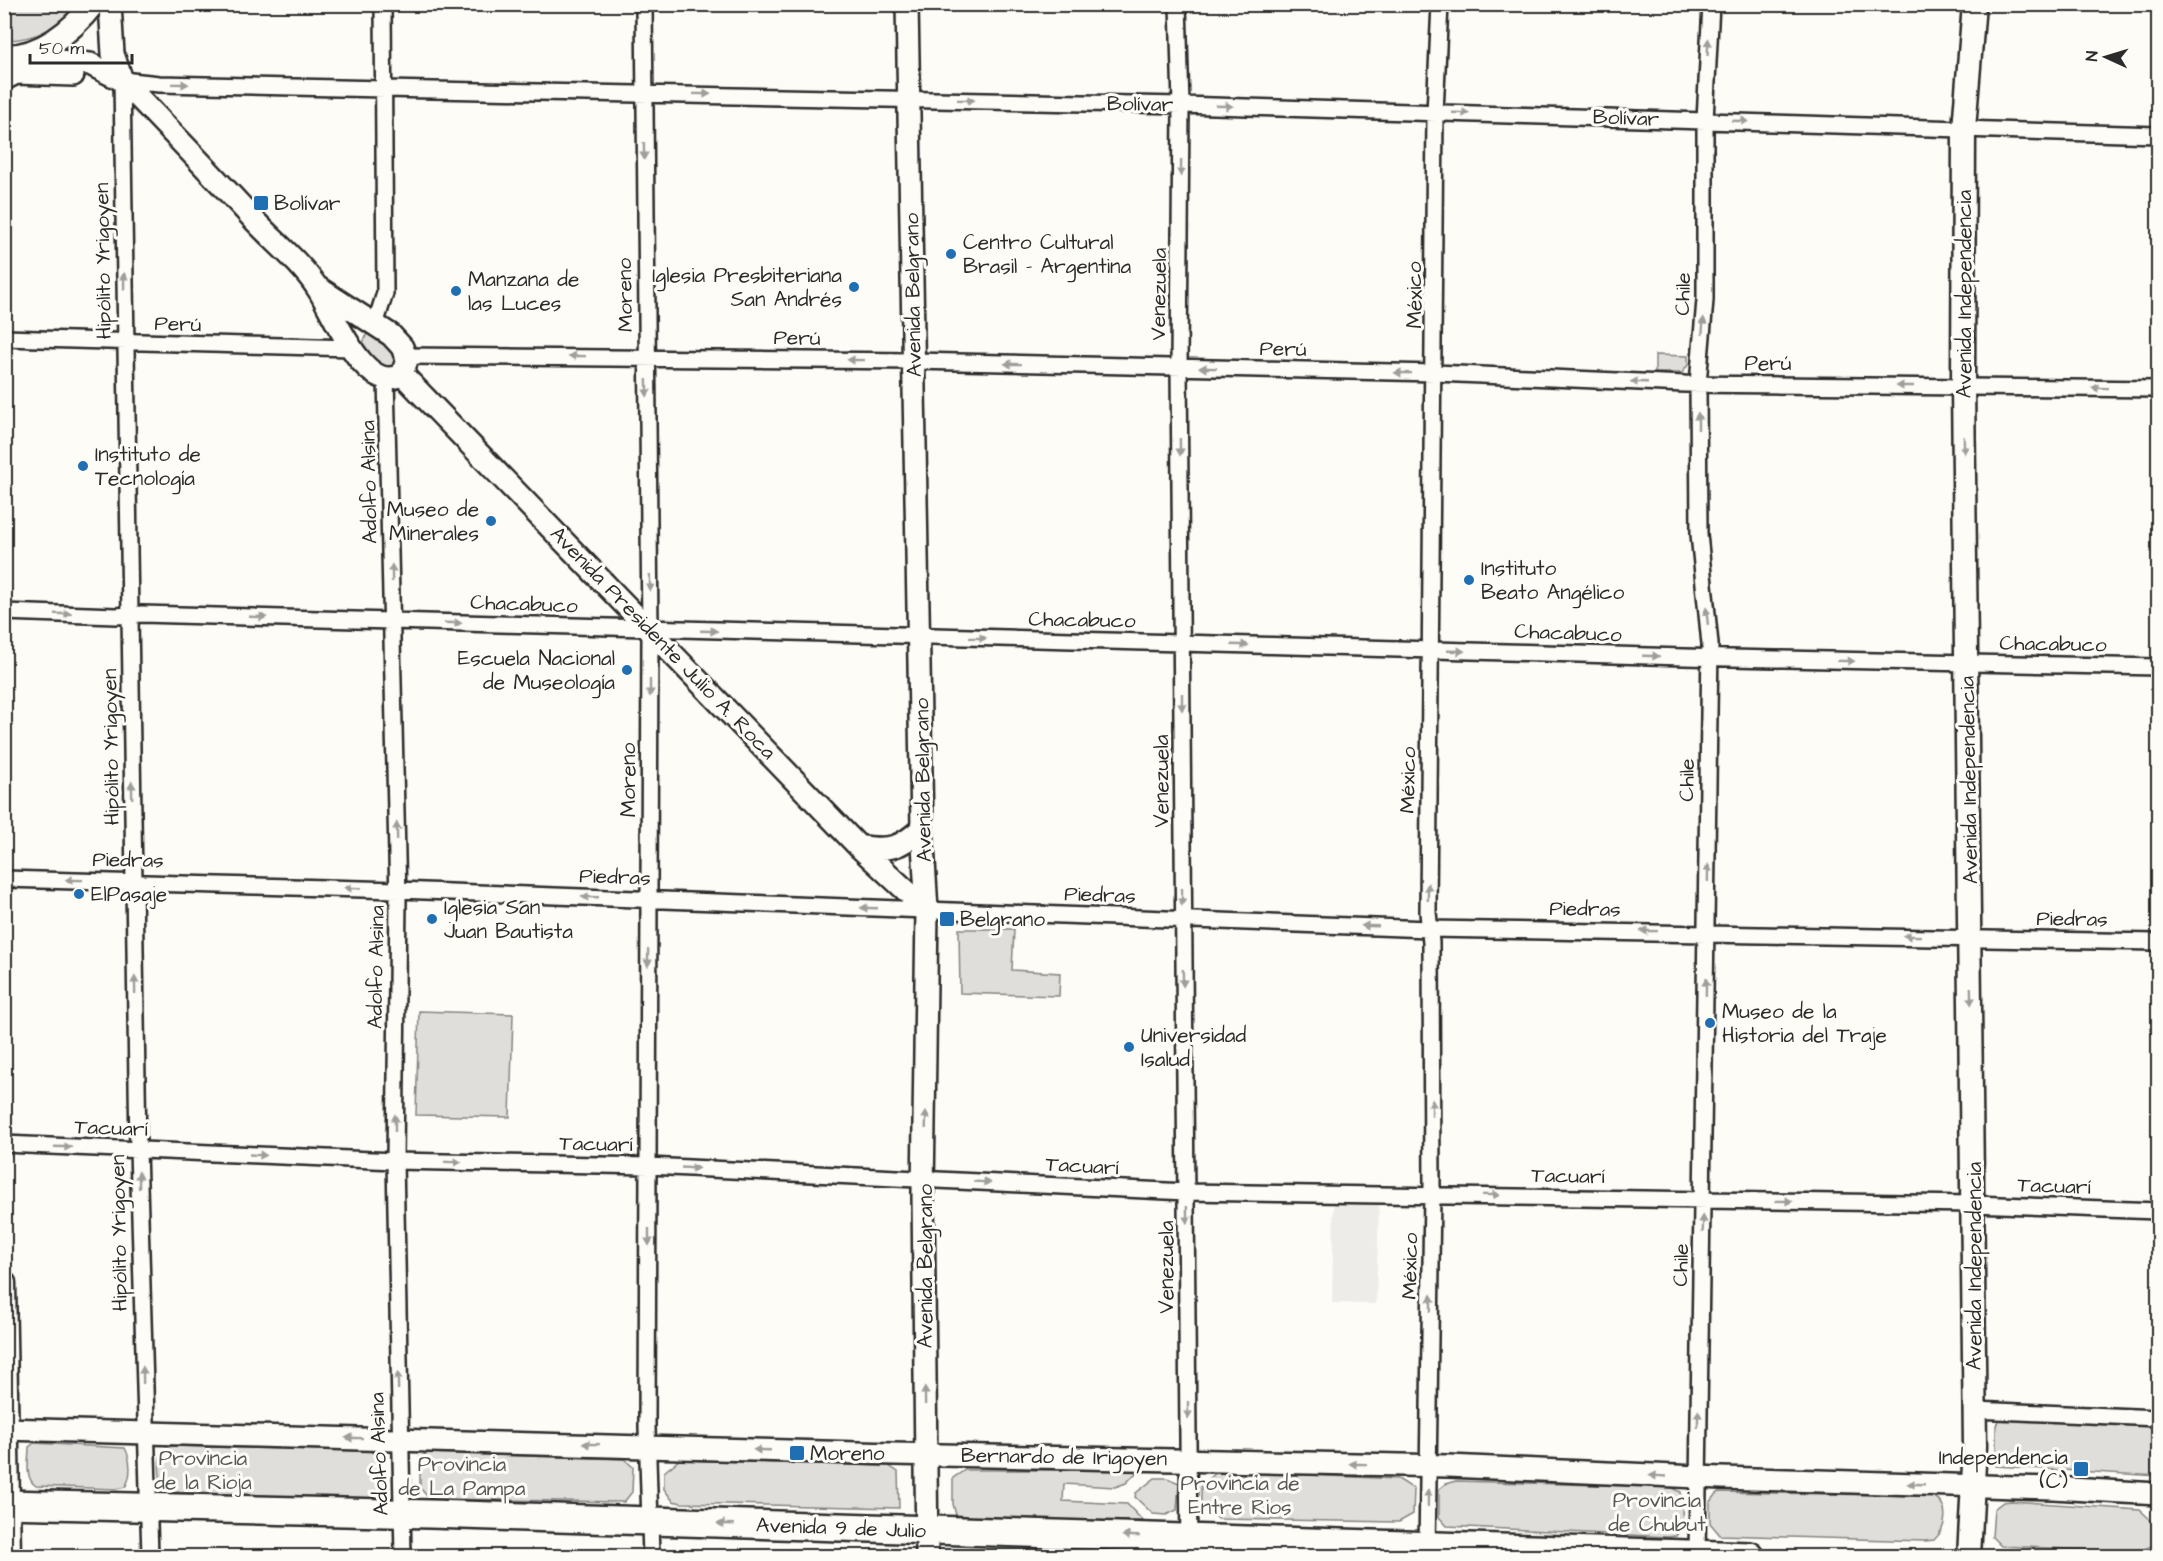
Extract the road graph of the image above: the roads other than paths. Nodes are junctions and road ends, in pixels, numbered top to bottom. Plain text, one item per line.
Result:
1 (93, 4) edge
2 (110, 4) edge
3 (383, 4) edge
4 (644, 4) edge
5 (907, 4) edge
6 (1178, 4) edge
7 (1440, 4) edge
8 (1710, 4) edge
9 (1974, 4) edge
10 (10, 57) edge
11 (4, 79) edge
12 (122, 80) junction
13 (385, 89) junction
14 (644, 93) junction
15 (908, 98) junction
16 (1181, 105) junction
17 (1436, 112) junction
18 (1705, 120) junction
19 (1964, 129) junction
20 (2158, 135) edge
21 (317, 287) junction
22 (375, 325) junction
23 (4, 338) edge
24 (125, 339) junction
25 (351, 348) junction
26 (647, 357) junction
27 (914, 361) junction
28 (1179, 367) junction
29 (398, 369) junction
30 (1435, 373) junction
31 (1698, 384) junction
32 (1963, 386) junction
33 (2158, 390) edge
34 (4, 612) edge
35 (130, 615) junction
36 (393, 621) junction
37 (650, 629) junction
38 (920, 637) junction
39 (1182, 643) junction
40 (1431, 650) junction
41 (1710, 658) junction
42 (1967, 664) junction
43 (2158, 667) edge
44 (922, 828) junction
45 (858, 846) junction
46 (4, 879) edge
47 (134, 881) junction
48 (398, 890) junction
49 (648, 900) junction
50 (927, 910) junction
51 (1183, 920) junction
52 (1429, 929) junction
53 (1707, 932) junction
54 (1971, 938) junction
55 (2158, 942) edge
56 (4, 1144) edge
57 (138, 1150) junction
58 (395, 1161) junction
59 (649, 1166) junction
60 (924, 1179) junction
61 (1187, 1192) junction
62 (1432, 1194) junction
63 (1704, 1200) junction
64 (1973, 1204) junction
65 (2158, 1211) edge
66 (4, 1283) edge
67 (1975, 1410) junction
68 (2158, 1418) edge
69 (6, 1429) edge
70 (145, 1433) junction
71 (400, 1439) junction
72 (649, 1446) junction
73 (926, 1454) junction
74 (1189, 1460) junction
75 (1428, 1465) junction
76 (1697, 1477) junction
77 (1974, 1485) junction
78 (2158, 1494) edge
79 (7, 1504) edge
80 (148, 1507) junction
81 (402, 1514) junction
82 (651, 1521) junction
83 (927, 1544) edge
84 (1189, 1547) edge
85 (1427, 1551) edge
86 (1697, 1556) edge
87 (9, 1557) edge
88 (150, 1557) edge
89 (403, 1557) edge
90 (651, 1557) edge
91 (1750, 1557) edge
92 (1969, 1557) edge

1 - 10 main road, Bolívar
2 - 12 main road
3 - 13 street
4 - 14 street, Moreno
5 - 15 main road, Avenida Belgrano
6 - 16 street, Venezuela
7 - 17 street, México
18 -> 8 street, Chile
9 - 19 main road, Avenida Independencia
10 - 12 main road, Bolívar
11 - 12 main road, Bolívar
12 -> 13 street, Bolívar
12 - 21 main road, Avenida Presidente Julio A. Roca
24 -> 12 street, Hipólito Yrigoyen
13 - 14 street, Bolívar
13 - 22 street
14 -> 15 street, Bolívar
14 -> 26 street, Moreno
15 -> 16 street, Bolívar
15 - 27 main road, Avenida Belgrano
16 -> 17 street, Bolívar
16 -> 28 street, Venezuela
17 -> 18 street, Bolívar
17 - 30 street, México
18 -> 19 street, Bolívar
31 -> 18 street, Chile
19 - 20 street, Bolívar
19 - 32 main road, Avenida Independencia
21 - 22 main road, Avenida Presidente Julio A. Roca
21 - 25 main road, Avenida Presidente Julio A. Roca
22 - 25 main road
22 - 29 main road, Avenida Presidente Julio A. Roca
23 - 24 street, Perú
24 - 25 street, Perú
24 - 35 street, Hipólito Yrigoyen
25 - 29 main road, Avenida Presidente Julio A. Roca
27 -> 26 street, Perú
26 -> 29 street, Perú
26 -> 37 street, Moreno
28 -> 27 street, Perú
27 - 38 main road, Avenida Belgrano
30 -> 28 street, Perú
28 -> 39 street, Venezuela
36 -> 29 street, Adolfo Alsina
29 - 37 main road, Avenida Presidente Julio A. Roca
31 -> 30 street, Perú
30 - 40 street, México
32 -> 31 street, Perú
41 -> 31 street, Chile
33 -> 32 street, Perú
32 -> 42 main road, Avenida Independencia
34 -> 35 street, Chacabuco
35 -> 36 street, Chacabuco
47 -> 35 street, Hipólito Yrigoyen
36 -> 37 street, Chacabuco
48 -> 36 street, Adolfo Alsina
37 -> 38 street, Chacabuco
37 - 45 main road, Avenida Presidente Julio A. Roca
37 -> 49 street, Moreno
38 -> 39 street, Chacabuco
38 - 44 main road, Avenida Belgrano
39 -> 40 street, Chacabuco
39 -> 51 street, Venezuela
40 -> 41 street, Chacabuco
52 -> 40 street, México
41 -> 42 street, Chacabuco
53 -> 41 street, Chile
42 - 43 street, Chacabuco
42 - 54 main road, Avenida Independencia
44 - 45 main road
44 - 50 main road, Avenida Belgrano
45 - 50 main road, Avenida Presidente Julio A. Roca
47 -> 46 street, Piedras
48 -> 47 street, Piedras
57 -> 47 street, Hipólito Yrigoyen
49 -> 48 street, Piedras
58 -> 48 street, Adolfo Alsina
50 -> 49 street, Piedras
49 -> 59 street, Moreno
50 - 51 street, Piedras
60 -> 50 main road, Avenida Belgrano
52 -> 51 street, Piedras
51 -> 61 street, Venezuela
53 -> 52 street, Piedras
62 -> 52 street, México
54 -> 53 street, Piedras
63 -> 53 street, Chile
54 - 55 street, Piedras
54 -> 64 main road, Avenida Independencia
56 -> 57 street, Tacuarí
57 -> 58 street, Tacuarí
70 -> 57 street, Hipólito Yrigoyen
58 -> 59 street, Tacuarí
71 -> 58 street, Adolfo Alsina
59 -> 60 street, Tacuarí
59 -> 72 street, Moreno
60 -> 61 street, Tacuarí
73 -> 60 main road, Avenida Belgrano
61 - 62 street, Tacuarí
61 -> 74 street, Venezuela
62 -> 63 street, Tacuarí
75 -> 62 street, México
63 -> 64 street, Tacuarí
76 -> 63 street, Chile
64 - 65 street, Tacuarí
64 - 67 main road, Avenida Independencia
66 - 69 main road
67 - 68 street
67 - 77 main road, Avenida Independencia
69 - 70 main road, Bernardo de Irigoyen
69 - 79 main road
71 -> 70 main road, Bernardo de Irigoyen
70 - 80 street, Hipólito Yrigoyen
72 -> 71 main road, Bernardo de Irigoyen
71 - 81 street, Adolfo Alsina
73 -> 72 main road, Bernardo de Irigoyen
72 - 82 street, Moreno
73 - 74 main road, Bernardo de Irigoyen
73 - 83 main road, Avenida Belgrano
75 -> 74 main road, Bernardo de Irigoyen
74 - 84 street, Venezuela
76 -> 75 main road, Bernardo de Irigoyen
85 -> 75 street, México
77 -> 76 main road, Bernardo de Irigoyen
76 - 86 street, Chile
77 - 78 main road, Bernardo de Irigoyen
77 - 92 main road, Avenida Independencia
79 - 80 highway, Avenida 9 de Julio
79 - 87 main road
80 - 81 highway, Avenida 9 de Julio
80 - 88 street, Hipólito Yrigoyen
81 - 82 highway, Avenida 9 de Julio
81 - 89 street, Adolfo Alsina
83 -> 82 highway, Avenida 9 de Julio
82 - 90 street, Moreno
84 -> 83 highway, Avenida 9 de Julio
84 - 85 highway, Avenida 9 de Julio
85 - 86 highway, Avenida 9 de Julio
86 - 91 highway, Avenida 9 de Julio

